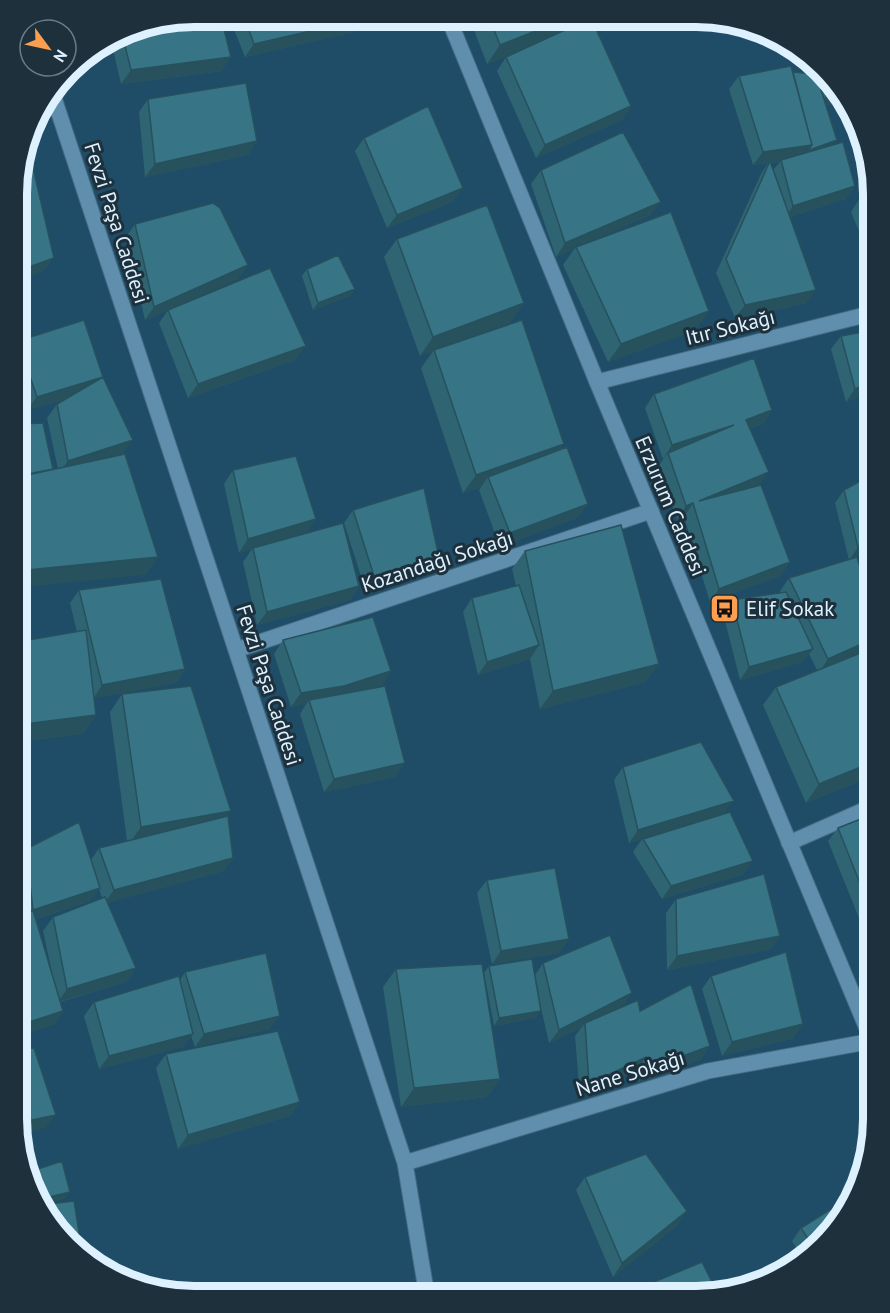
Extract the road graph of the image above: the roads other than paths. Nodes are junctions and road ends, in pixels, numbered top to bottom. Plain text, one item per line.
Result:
1 (452, 27) edge
2 (55, 101) edge
3 (863, 316) edge
4 (597, 382) junction
5 (651, 511) junction
6 (236, 650) junction
7 (863, 810) edge
8 (789, 843) junction
9 (863, 1020) edge
10 (863, 1044) edge
11 (405, 1163) junction
12 (426, 1286) edge

1 - 4 street, Erzurum Caddesi
2 - 6 street, Fevzi Paşa Caddesi
3 - 4 street, Itır Sokağı
4 - 5 street, Erzurum Caddesi
5 - 6 street, Kozandağı Sokağı
5 - 8 street, Erzurum Caddesi
6 - 11 street, Fevzi Paşa Caddesi
7 - 8 street
8 - 9 street, Erzurum Caddesi
10 - 11 street, Nane Sokağı
11 - 12 street, Fevzi Paşa Caddesi

